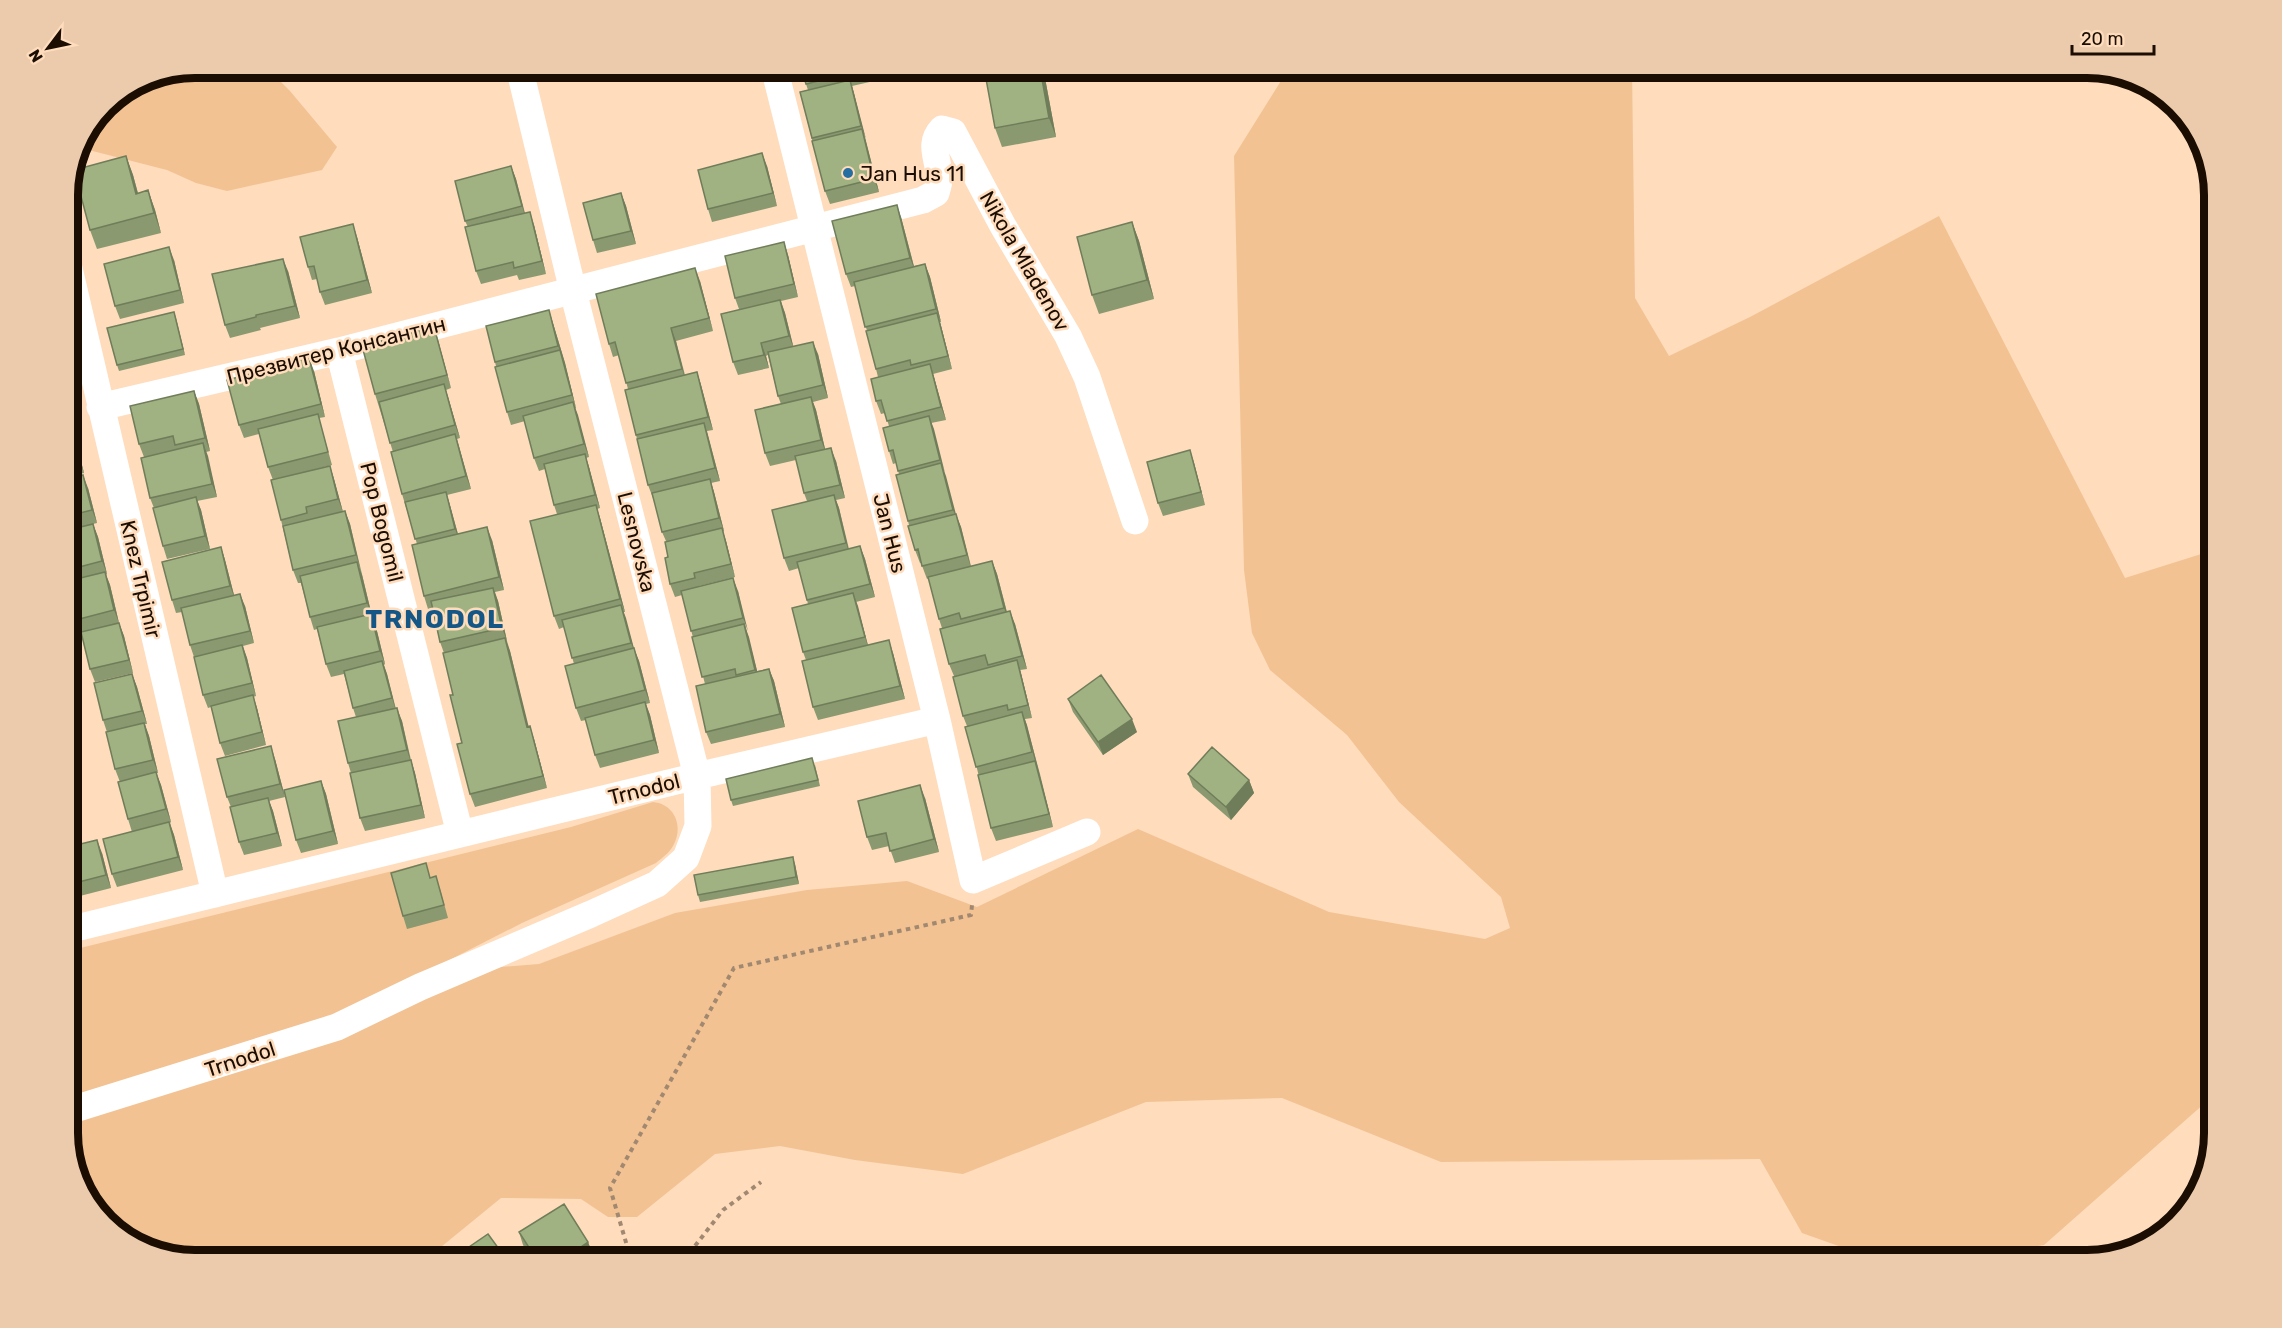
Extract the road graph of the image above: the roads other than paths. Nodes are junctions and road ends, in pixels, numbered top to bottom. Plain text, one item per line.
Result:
1 (521, 78) edge
2 (776, 78) edge
3 (814, 230) junction
4 (573, 291) junction
5 (78, 309) edge
6 (339, 351) junction
7 (100, 407) junction
8 (1134, 521) dead end
9 (937, 720) junction
10 (697, 776) junction
11 (1087, 832) dead end
12 (460, 834) junction
13 (215, 894) junction
14 (78, 928) edge
15 (78, 1108) edge

1 - 4 street, Lesnovska
2 - 3 street, Jan Hus
3 - 4 street, Презвитер Консантин
3 - 8 street, Nikola Mladenov
3 - 9 street, Jan Hus
4 - 6 street, Презвитер Консантин
4 - 10 street, Lesnovska
5 - 7 street, Knez Trpimir
6 - 7 street, Презвитер Консантин
6 - 12 street, Pop Bogomil
7 - 13 street, Knez Trpimir
9 - 10 street
9 - 11 street, Jan Hus
10 - 12 street, Trnodol
10 - 15 street, Trnodol
12 - 13 street, Trnodol
13 - 14 street, Trnodol

